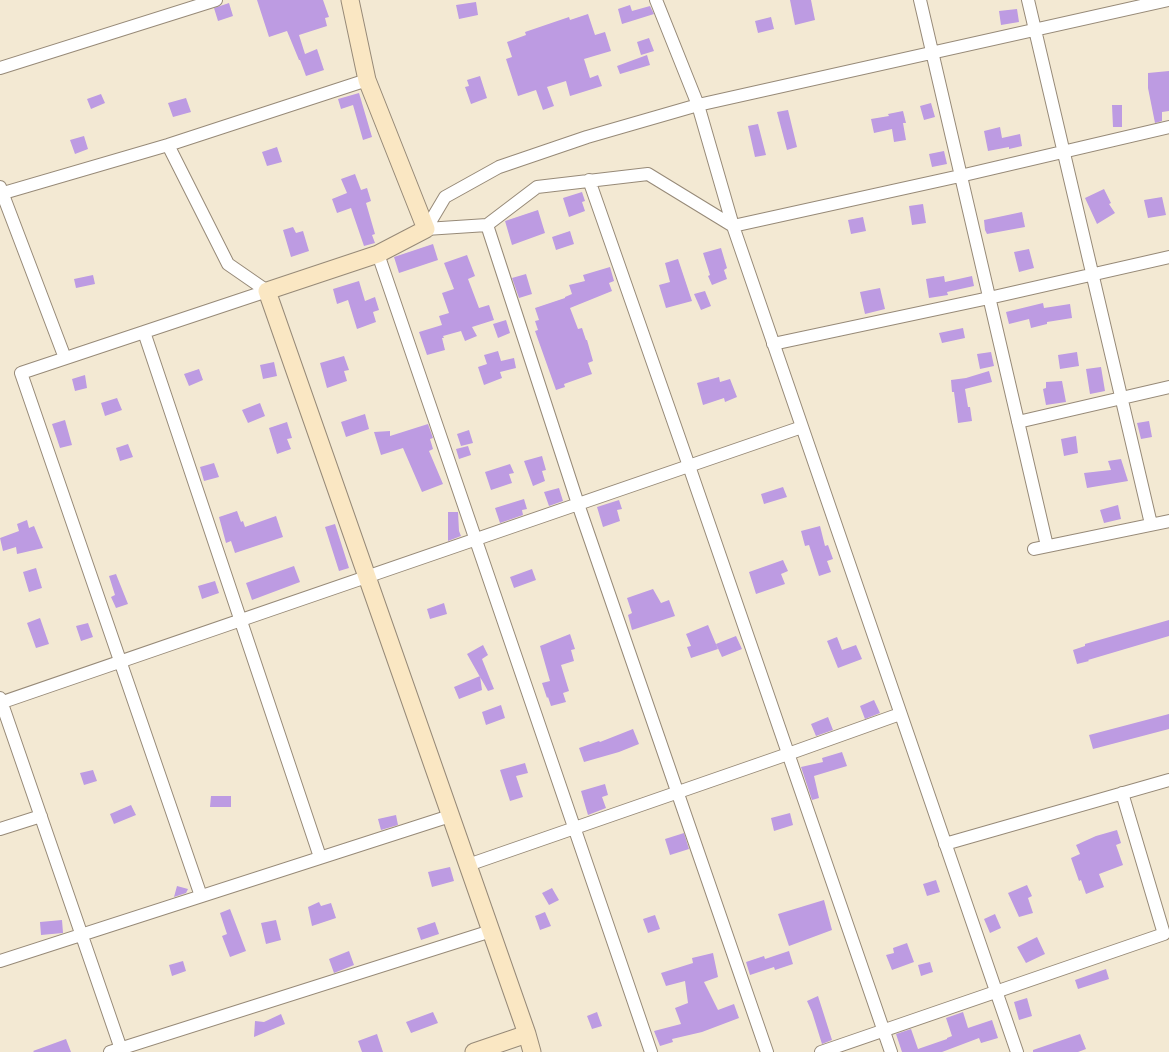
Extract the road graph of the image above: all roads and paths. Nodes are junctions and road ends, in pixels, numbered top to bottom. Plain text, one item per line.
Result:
1 (216, 0) edge
2 (350, 0) edge
3 (656, 0) edge
4 (920, 0) edge
5 (1028, 0) edge
6 (1168, 0) edge
7 (1035, 29) junction
8 (931, 52) junction
9 (0, 68) edge
10 (367, 80) junction
11 (698, 105) junction
12 (1169, 127) edge
13 (168, 146) junction
14 (1064, 152) junction
15 (960, 176) junction
16 (589, 180) junction
17 (1, 191) edge
18 (488, 225) junction
19 (733, 226) junction
20 (426, 229) junction
21 (378, 254) junction
22 (1169, 258) edge
23 (1092, 275) junction
24 (267, 291) junction
25 (989, 298) junction
26 (144, 332) junction
27 (774, 344) junction
28 (65, 358) junction
29 (1169, 387) edge
30 (1121, 398) junction
31 (1018, 422) junction
32 (802, 427) junction
33 (689, 466) junction
34 (578, 504) junction
35 (1169, 520) edge
36 (1151, 524) junction
37 (476, 539) junction
38 (1047, 546) junction
39 (1034, 549) dead end
40 (367, 576) junction
41 (241, 620) junction
42 (121, 661) junction
43 (0, 701) edge
44 (900, 714) junction
45 (788, 754) junction
46 (1169, 780) edge
47 (677, 793) junction
48 (1122, 794) junction
49 (41, 816) junction
50 (450, 816) junction
51 (574, 828) junction
52 (0, 829) edge
53 (945, 844) junction
54 (320, 857) junction
55 (468, 865) junction
56 (201, 896) junction
57 (491, 932) junction
58 (80, 934) junction
59 (0, 960) edge
60 (996, 992) junction
61 (884, 1030) junction
62 (527, 1034) junction
63 (118, 1051) edge
64 (474, 1052) edge
65 (532, 1052) edge
66 (651, 1052) edge
67 (767, 1052) edge
68 (821, 1052) edge
69 (891, 1052) edge
70 (1017, 1052) edge

1 - 9 street
2 - 10 street
3 - 11 street
4 - 8 street
5 - 7 street
6 - 7 street
7 - 8 street
7 - 14 street
8 - 11 street
8 - 15 street
10 - 13 street
10 - 20 street
11 - 19 street
11 - 20 street
12 - 14 street
13 - 17 street
13 - 24 street
14 - 15 street
14 - 23 street
15 - 19 street
15 - 25 street
16 - 18 street
16 - 19 street
16 - 33 street
17 - 28 street
18 - 20 street
18 - 34 street
19 - 27 street
20 - 21 street
21 - 24 street
21 - 37 street
22 - 23 street
23 - 25 street
23 - 30 street
24 - 26 street
24 - 40 street
25 - 27 street
25 - 31 street
26 - 28 street
26 - 41 street
27 - 32 street
28 - 42 street
29 - 30 street
30 - 31 street
30 - 36 street
31 - 38 street
32 - 33 street
32 - 44 street
33 - 34 street
33 - 45 street
34 - 37 street
34 - 47 street
35 - 36 street
36 - 38 street
37 - 40 street
37 - 51 street
38 - 39 street
40 - 41 street
40 - 50 street
41 - 42 street
41 - 54 street
42 - 43 street
42 - 56 street
43 - 49 street
44 - 45 street
44 - 53 street
45 - 47 street
45 - 61 street
46 - 48 street
47 - 51 street
47 - 67 street
48 - 53 street
48 - 60 street
49 - 52 street
49 - 58 street
50 - 54 street
50 - 55 street
51 - 55 street
51 - 66 street
53 - 60 street
54 - 56 street
55 - 57 street
56 - 58 street
57 - 62 street
57 - 63 street
58 - 59 street
58 - 63 street
60 - 61 street
60 - 70 street
61 - 68 street
61 - 69 street
62 - 64 street
62 - 65 street

